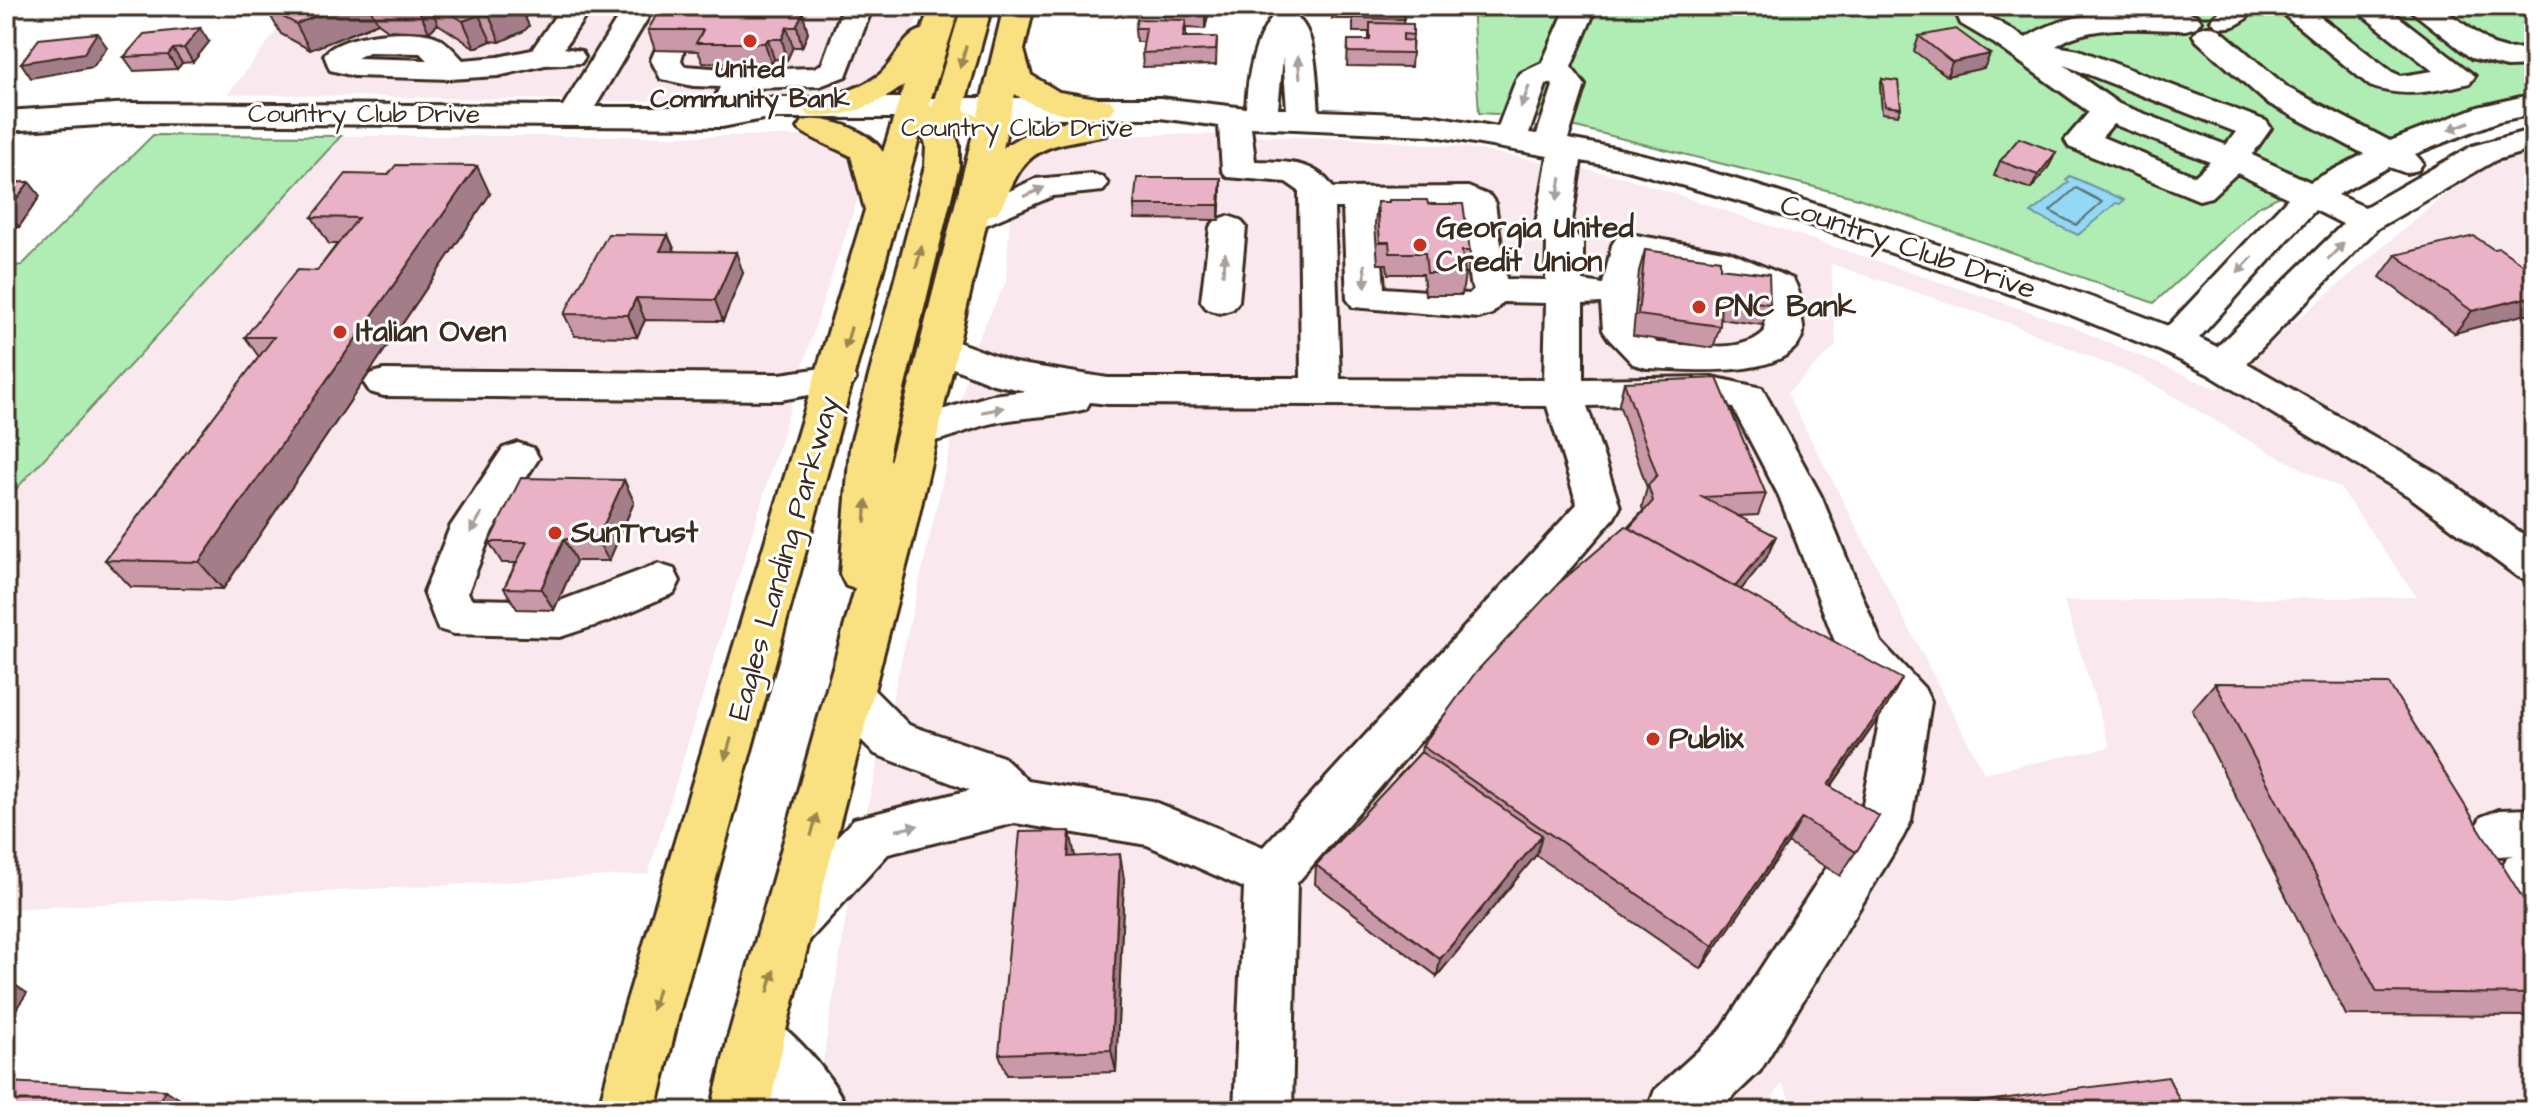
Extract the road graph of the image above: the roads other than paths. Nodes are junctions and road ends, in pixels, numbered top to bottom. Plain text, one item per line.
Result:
1 (708, 6) edge
2 (858, 6) edge
3 (944, 6) edge
4 (977, 6) edge
5 (1019, 6) edge
6 (1582, 6) edge
7 (1968, 6) edge
8 (2288, 6) edge
9 (2366, 6) edge
10 (2420, 6) edge
11 (576, 7) edge
12 (639, 7) edge
13 (1284, 13) edge
14 (2219, 23) edge
15 (1008, 47) junction
16 (2026, 52) junction
17 (543, 56) junction
18 (608, 58) junction
19 (2521, 58) edge
20 (453, 67) dead end
21 (1555, 68) junction
22 (2459, 76) junction
23 (740, 79) junction
24 (2534, 104) edge
25 (574, 115) junction
26 (722, 117) junction
27 (991, 117) junction
28 (1238, 117) junction
29 (816, 118) junction
30 (926, 118) junction
31 (1097, 118) junction
32 (1304, 118) junction
33 (6, 121) edge
34 (1510, 139) junction
35 (2534, 139) edge
36 (2398, 149) junction
37 (1570, 150) junction
38 (2233, 159) junction
39 (2449, 173) junction
40 (1091, 184) dead end
41 (2309, 196) junction
42 (1316, 198) junction
43 (1360, 198) junction
44 (883, 212) junction
45 (981, 217) junction
46 (2366, 221) junction
47 (1228, 227) dead end
48 (957, 275) junction
49 (1493, 290) junction
50 (1564, 291) junction
51 (1619, 295) junction
52 (1220, 301) dead end
53 (2174, 342) junction
54 (939, 348) junction
55 (2222, 365) junction
56 (836, 379) junction
57 (384, 383) dead end
58 (1108, 391) junction
59 (1321, 393) junction
60 (1563, 393) junction
61 (918, 431) junction
62 (518, 458) dead end
63 (2534, 564) edge
64 (658, 581) dead end
65 (448, 588) junction
66 (563, 598) junction
67 (852, 684) junction
68 (1015, 801) junction
69 (1271, 875) junction
70 (786, 927) junction
71 (756, 1038) junction
72 (627, 1111) edge
73 (740, 1111) edge
74 (819, 1111) edge
75 (1263, 1111) edge
76 (1676, 1111) edge

1 - 23 street
2 - 23 street
3 - 29 main road
3 - 30 main road, Eagles Landing Parkway
4 -> 30 main road
5 - 15 main road
6 - 21 street
7 - 16 street
8 - 22 street
9 - 22 street
10 - 19 street
11 - 12 street
11 - 17 street
12 - 18 street
13 - 28 street
32 -> 13 street
14 - 16 street
14 - 36 street
15 - 27 main road
15 - 31 main road
16 - 38 street
16 - 38 street
17 - 18 street
17 - 20 street
18 - 25 street
19 - 22 street
21 -> 34 street
21 - 37 street
23 - 26 street
24 -> 36 street
25 - 26 street, Country Club Drive
25 - 33 street, Country Club Drive
26 - 29 street, Country Club Drive
27 - 30 street, Country Club Drive
27 - 31 street, Country Club Drive
27 - 48 main road
28 - 31 street, Country Club Drive
28 - 32 street, Country Club Drive
28 - 42 street
29 - 30 street, Country Club Drive
29 - 44 main road
30 - 44 main road, Eagles Landing Parkway
67 -> 30 main road
31 - 45 main road
32 - 34 street, Country Club Drive
34 - 37 street, Country Club Drive
35 - 39 street
36 - 39 street
36 - 41 street
37 - 50 street
37 - 53 street, Country Club Drive
38 - 41 street
39 - 46 street
45 -> 40 street
41 - 46 street
41 -> 53 street
42 - 43 street
42 - 59 street
43 - 49 street
43 -> 49 street
44 -> 56 main road, Eagles Landing Parkway
45 - 48 main road
55 -> 46 street
52 -> 47 street
48 - 54 main road
49 - 50 street
50 - 51 street
50 - 60 street
51 - 51 street
53 - 55 street, Country Club Drive
54 - 58 street
54 - 61 main road
55 - 63 street, Country Club Drive
56 - 57 street
56 -> 72 main road, Eagles Landing Parkway
58 - 59 street
61 -> 58 street
59 - 60 street
60 - 69 street
60 - 76 street
61 - 67 main road
62 -> 65 street
64 - 66 street
65 - 66 street
65 - 66 street
67 - 68 street
70 -> 67 main road
68 - 69 street
70 -> 68 street
69 - 75 street
71 -> 70 main road
71 - 73 main road
71 - 74 street

